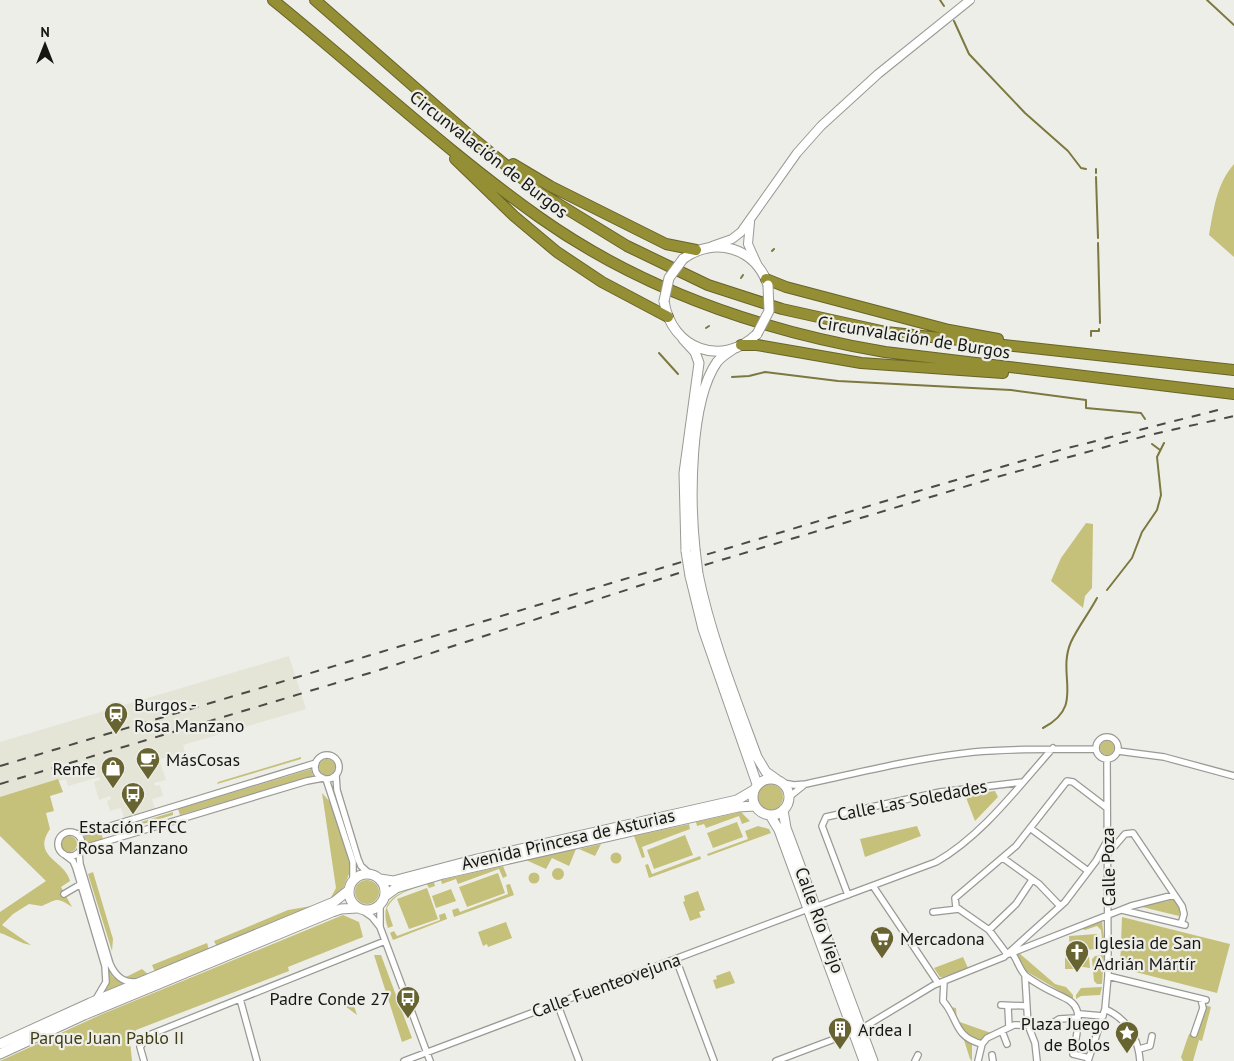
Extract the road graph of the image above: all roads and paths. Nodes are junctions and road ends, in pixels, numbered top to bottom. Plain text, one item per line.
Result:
1 (273, 0) edge
2 (315, 0) edge
3 (970, 0) edge
4 (366, 44) junction
5 (408, 113) junction
6 (751, 220) junction
7 (701, 249) junction
8 (757, 264) junction
9 (767, 282) junction
10 (668, 317) junction
11 (683, 339) junction
12 (738, 347) junction
13 (1116, 356) junction
14 (1234, 370) edge
15 (1146, 384) junction
16 (1234, 394) edge
17 (691, 550) junction
18 (694, 575) junction
19 (1033, 748) junction
20 (1053, 748) junction
21 (1095, 749) junction
22 (1118, 751) junction
23 (1107, 760) junction
24 (316, 763) junction
25 (1039, 764) junction
26 (336, 775) junction
27 (1234, 776) edge
28 (325, 779) junction
29 (779, 781) junction
30 (1023, 782) junction
31 (806, 784) junction
32 (756, 787) junction
33 (789, 797) junction
34 (755, 806) junction
35 (1107, 808) junction
36 (783, 810) junction
37 (770, 815) junction
38 (1030, 828) junction
39 (77, 834) junction
40 (1107, 841) junction
41 (80, 851) junction
42 (1107, 854) junction
43 (65, 855) junction
44 (1003, 858) junction
45 (1088, 871) junction
46 (368, 872) junction
47 (380, 879) junction
48 (353, 880) junction
49 (1032, 880) junction
50 (81, 884) junction
51 (873, 886) junction
52 (349, 890) junction
53 (64, 894) dead end
54 (848, 895) junction
55 (1174, 895) junction
56 (385, 896) junction
57 (380, 905) junction
58 (1060, 906) junction
59 (812, 908) junction
60 (360, 909) junction
61 (959, 909) junction
62 (1122, 910) junction
63 (933, 912) dead end
64 (1108, 914) junction
65 (380, 927) junction
66 (989, 930) junction
67 (385, 941) junction
68 (1010, 954) junction
69 (676, 959) junction
70 (1024, 975) junction
71 (1108, 976) junction
72 (145, 980) junction
73 (941, 982) junction
74 (240, 999) junction
75 (557, 1003) junction
76 (90, 1004) junction
77 (1026, 1006) junction
78 (1104, 1009) junction
79 (1080, 1014) junction
80 (1102, 1016) junction
81 (1028, 1026) junction
82 (1009, 1027) junction
83 (858, 1031) junction
84 (1002, 1031) junction
85 (1194, 1034) dead end
86 (1152, 1036) dead end
87 (0, 1044) edge
88 (982, 1044) junction
89 (1007, 1044) dead end
90 (1139, 1050) junction
91 (426, 1052) junction
92 (0, 1054) edge
93 (1089, 1060) edge
94 (144, 1061) edge
95 (257, 1061) edge
96 (404, 1061) edge
97 (430, 1061) edge
98 (579, 1061) edge
99 (714, 1061) edge
100 (776, 1061) edge
101 (864, 1061) edge
102 (873, 1061) edge
103 (978, 1061) edge
104 (1037, 1061) edge
105 (1140, 1061) edge

1 - 5 highway, Circunvalación de Burgos
2 - 4 highway, Circunvalación de Burgos
3 - 6 street
4 - 7 highway
4 - 13 highway, Circunvalación de Burgos
5 - 10 highway
5 - 15 highway, Circunvalación de Burgos
6 - 7 street
6 - 8 street
7 - 8 main road
7 - 10 main road, bridge
8 - 9 main road
9 - 12 main road, bridge
9 - 13 highway
10 - 11 main road
11 - 12 main road
11 - 17 main road
12 - 15 highway
12 - 17 main road
13 - 14 highway, Circunvalación de Burgos
15 - 16 highway, Circunvalación de Burgos
17 - 18 main road, bridge
18 - 29 main road
18 - 32 main road
19 - 20 street
19 - 25 street
19 - 31 street
20 - 21 street
20 - 25 street, Calle Fuenteovejuna
21 - 22 street
21 - 23 street
22 - 23 street
22 - 27 street
23 - 35 street, Calle Poza
24 - 26 street
24 - 28 street
24 - 39 street
25 - 30 street, Calle Fuenteovejuna
26 - 28 street
26 - 46 street
28 - 41 street
28 - 48 street
29 - 31 street
29 - 32 main road
29 - 33 main road
30 - 51 street, Calle Fuenteovejuna
30 - 54 street, Calle Las Soledades
31 - 33 street
32 - 34 main road
32 - 47 main road, Avenida Princesa de Asturias
33 - 36 main road
34 - 37 main road
34 - 56 main road, Avenida Princesa de Asturias
35 - 38 street
35 - 40 street, Calle Poza
36 - 37 main road
36 - 59 main road, Calle Río Viejo
37 - 59 main road, Calle Río Viejo
38 - 44 street
38 - 45 street
39 - 41 street
39 - 43 street
40 - 42 street, Calle Poza
40 - 45 street
41 - 43 street
41 - 72 street
42 - 55 street
42 - 64 street, Calle Poza
43 - 50 street
44 - 49 street
44 - 61 street
45 - 58 street
46 - 47 main road
46 - 48 main road
47 - 56 main road
48 - 52 main road
49 - 58 street
49 - 66 street
50 - 53 street
50 - 76 street
51 - 54 street, Calle Fuenteovejuna
51 - 73 street
52 - 60 main road
52 - 72 main road
54 - 59 street, Calle Fuenteovejuna
55 - 62 street
55 - 62 street
56 - 57 main road
57 - 60 main road
57 - 65 street
58 - 68 street
59 - 69 street, Calle Fuenteovejuna
59 - 83 main road, Calle Río Viejo
60 - 65 street
60 - 92 main road
61 - 63 street
61 - 66 street
62 - 64 street
64 - 68 street
64 - 71 street, Calle Poza
65 - 67 street
66 - 68 street
67 - 74 street
67 - 91 street
68 - 70 street
68 - 73 street
69 - 75 street, Calle Fuenteovejuna
69 - 99 street
70 - 77 street
70 - 79 street
71 - 78 street, Calle Poza
71 - 85 street
72 - 76 main road
73 - 83 street
73 - 88 street
74 - 94 street
74 - 95 street
75 - 91 street, Calle Fuenteovejuna
75 - 98 street
76 - 87 main road
77 - 81 street
77 - 82 street
78 - 80 street, Calle Poza
78 - 90 street
79 - 80 street
79 - 81 street
79 - 93 street
80 - 93 street, Calle Poza
81 - 82 street
81 - 104 street
82 - 84 street
83 - 100 street
83 - 101 main road, Calle Río Viejo
83 - 102 main road, Calle Río Viejo
84 - 88 street
84 - 89 street
86 - 90 street
88 - 103 street
90 - 105 street
91 - 96 street, Calle Fuenteovejuna
91 - 97 street

